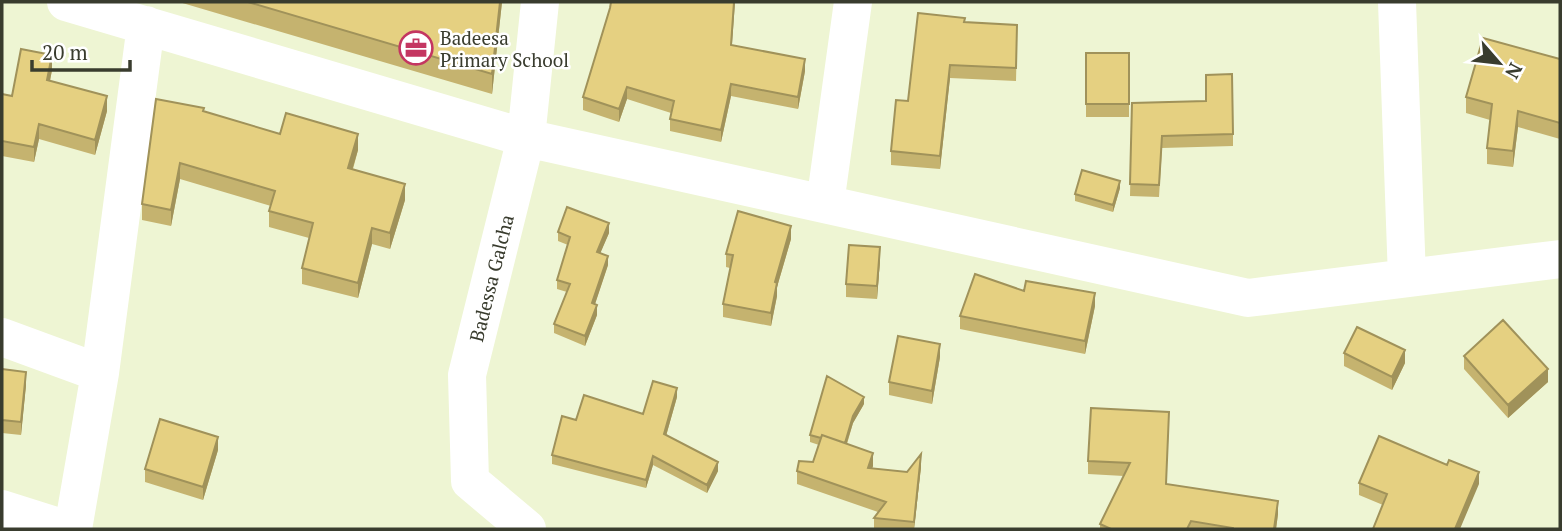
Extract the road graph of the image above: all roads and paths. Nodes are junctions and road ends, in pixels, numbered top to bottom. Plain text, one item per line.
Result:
1 (66, 2) edge
2 (540, 2) edge
3 (853, 2) edge
4 (1397, 2) edge
5 (146, 25) junction
6 (526, 138) junction
7 (825, 204) junction
8 (1560, 259) edge
9 (1407, 278) junction
10 (2, 337) edge
11 (100, 373) junction
12 (2, 509) edge
13 (65, 529) edge
14 (73, 529) edge
15 (527, 529) edge

1 - 5 street
2 - 6 street, Badessa Galcha
3 - 7 street
4 - 9 street
5 - 6 street
5 - 11 street
6 - 7 street
6 - 15 street, Badessa Galcha
7 - 9 street
8 - 9 street
10 - 11 street
11 - 14 street
12 - 13 street

